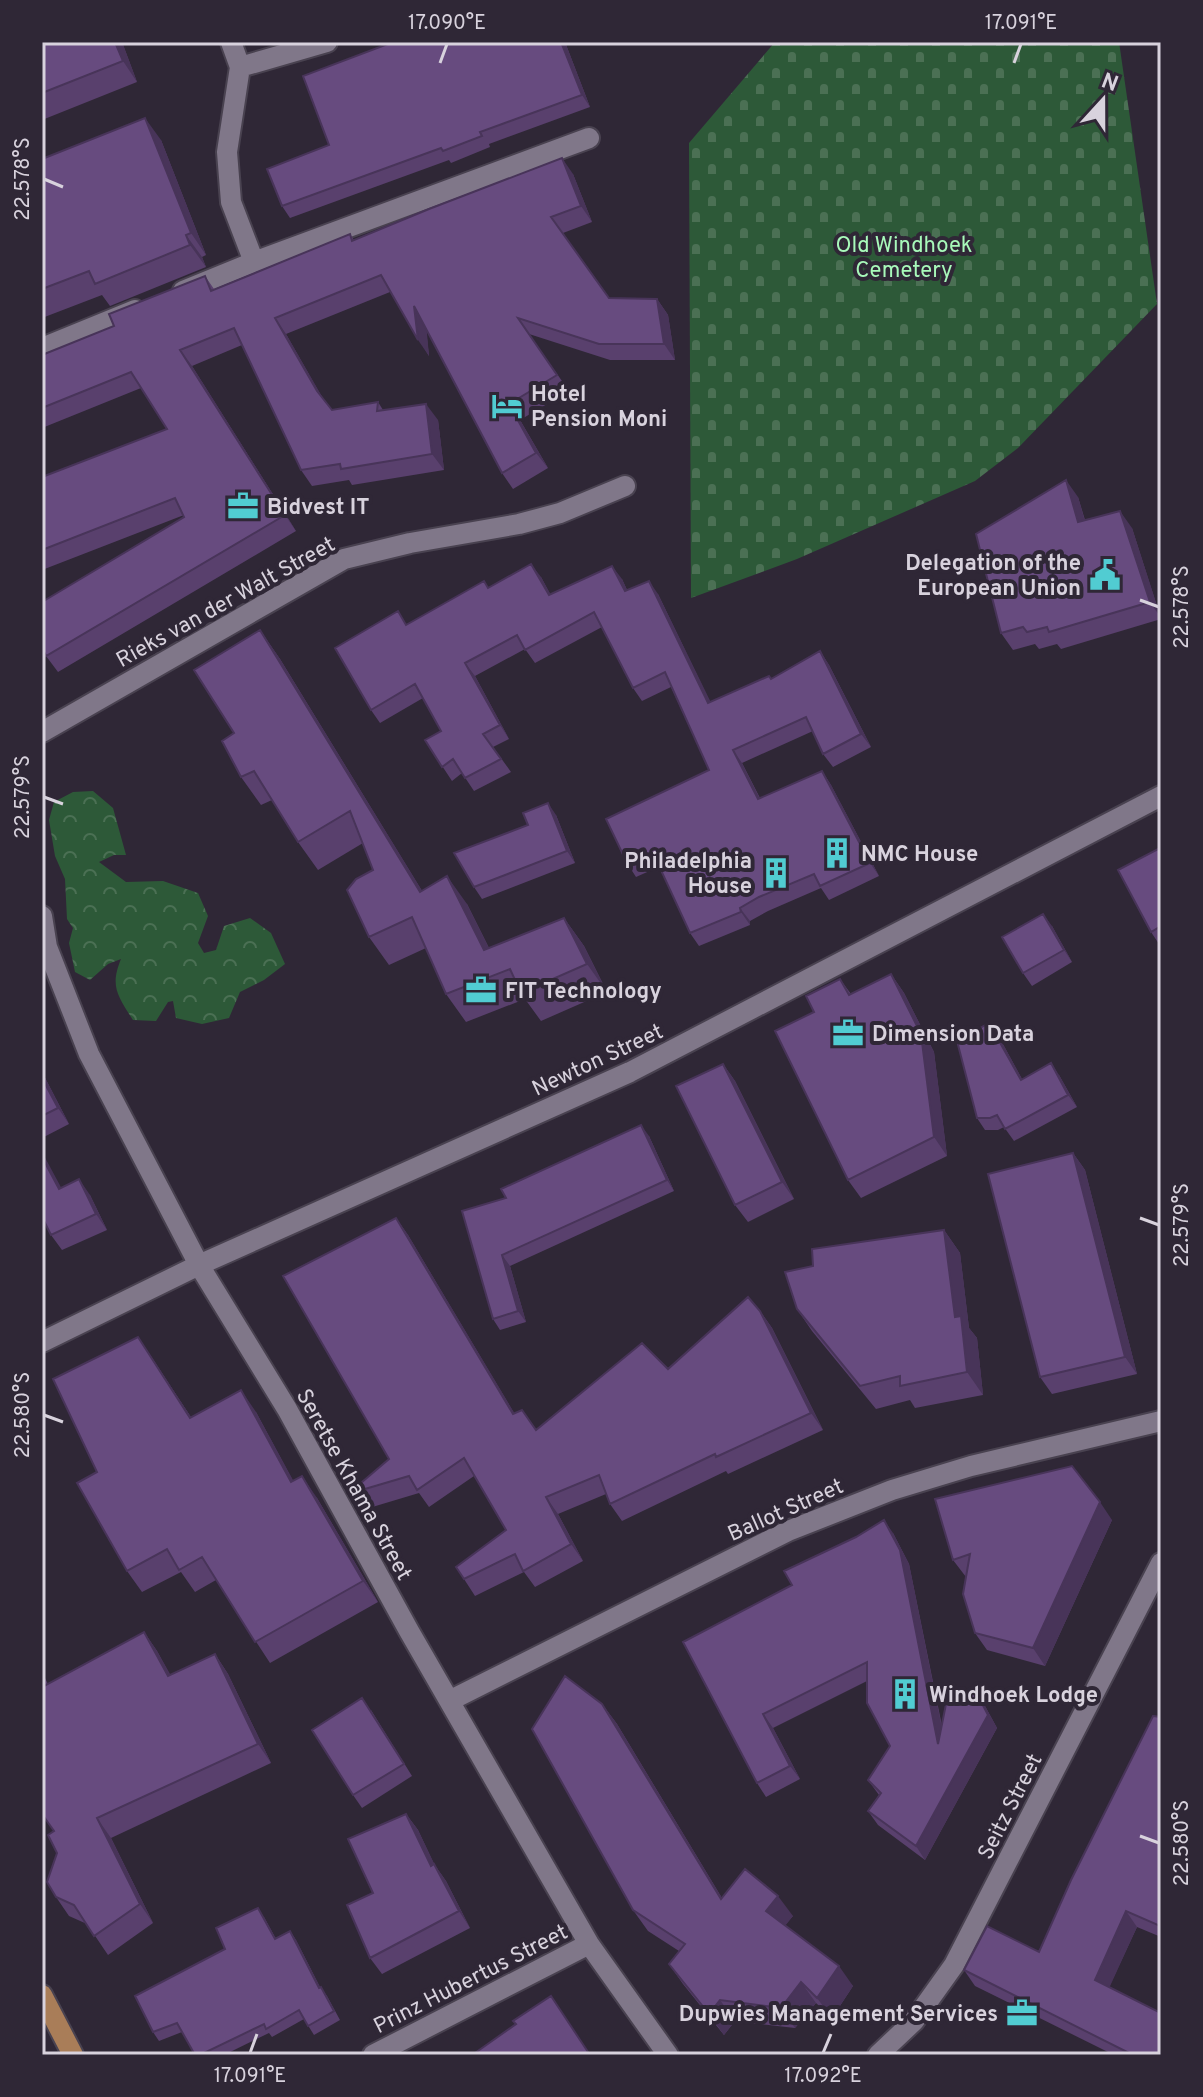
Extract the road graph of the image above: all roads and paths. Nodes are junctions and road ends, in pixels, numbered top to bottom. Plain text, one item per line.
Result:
1 (231, 42) edge
2 (327, 42) edge
3 (240, 67) junction
4 (589, 138) dead end
5 (254, 262) junction
6 (42, 348) edge
7 (625, 486) dead end
8 (42, 732) edge
9 (1161, 796) edge
10 (42, 916) edge
11 (199, 1265) junction
12 (42, 1342) edge
13 (1161, 1421) edge
14 (1161, 1563) edge
15 (451, 1700) junction
16 (589, 1944) junction
17 (42, 1995) edge
18 (74, 2053) edge
19 (373, 2055) edge
20 (668, 2055) edge
21 (878, 2055) edge

1 - 3 street
2 - 3 street
3 - 5 street
4 - 5 street
5 - 6 street
7 - 8 street, Rieks van der Walt Street
9 - 11 street, Newton Street
10 - 11 street, Seretse Khama Street
11 - 12 street, Newton Street
11 - 15 street, Seretse Khama Street
13 - 15 street, Ballot Street
14 - 21 street, Seitz Street
15 - 16 street, Seretse Khama Street
16 - 19 street, Prinz Hubertus Street
16 - 20 street, Seretse Khama Street
17 - 18 main road

